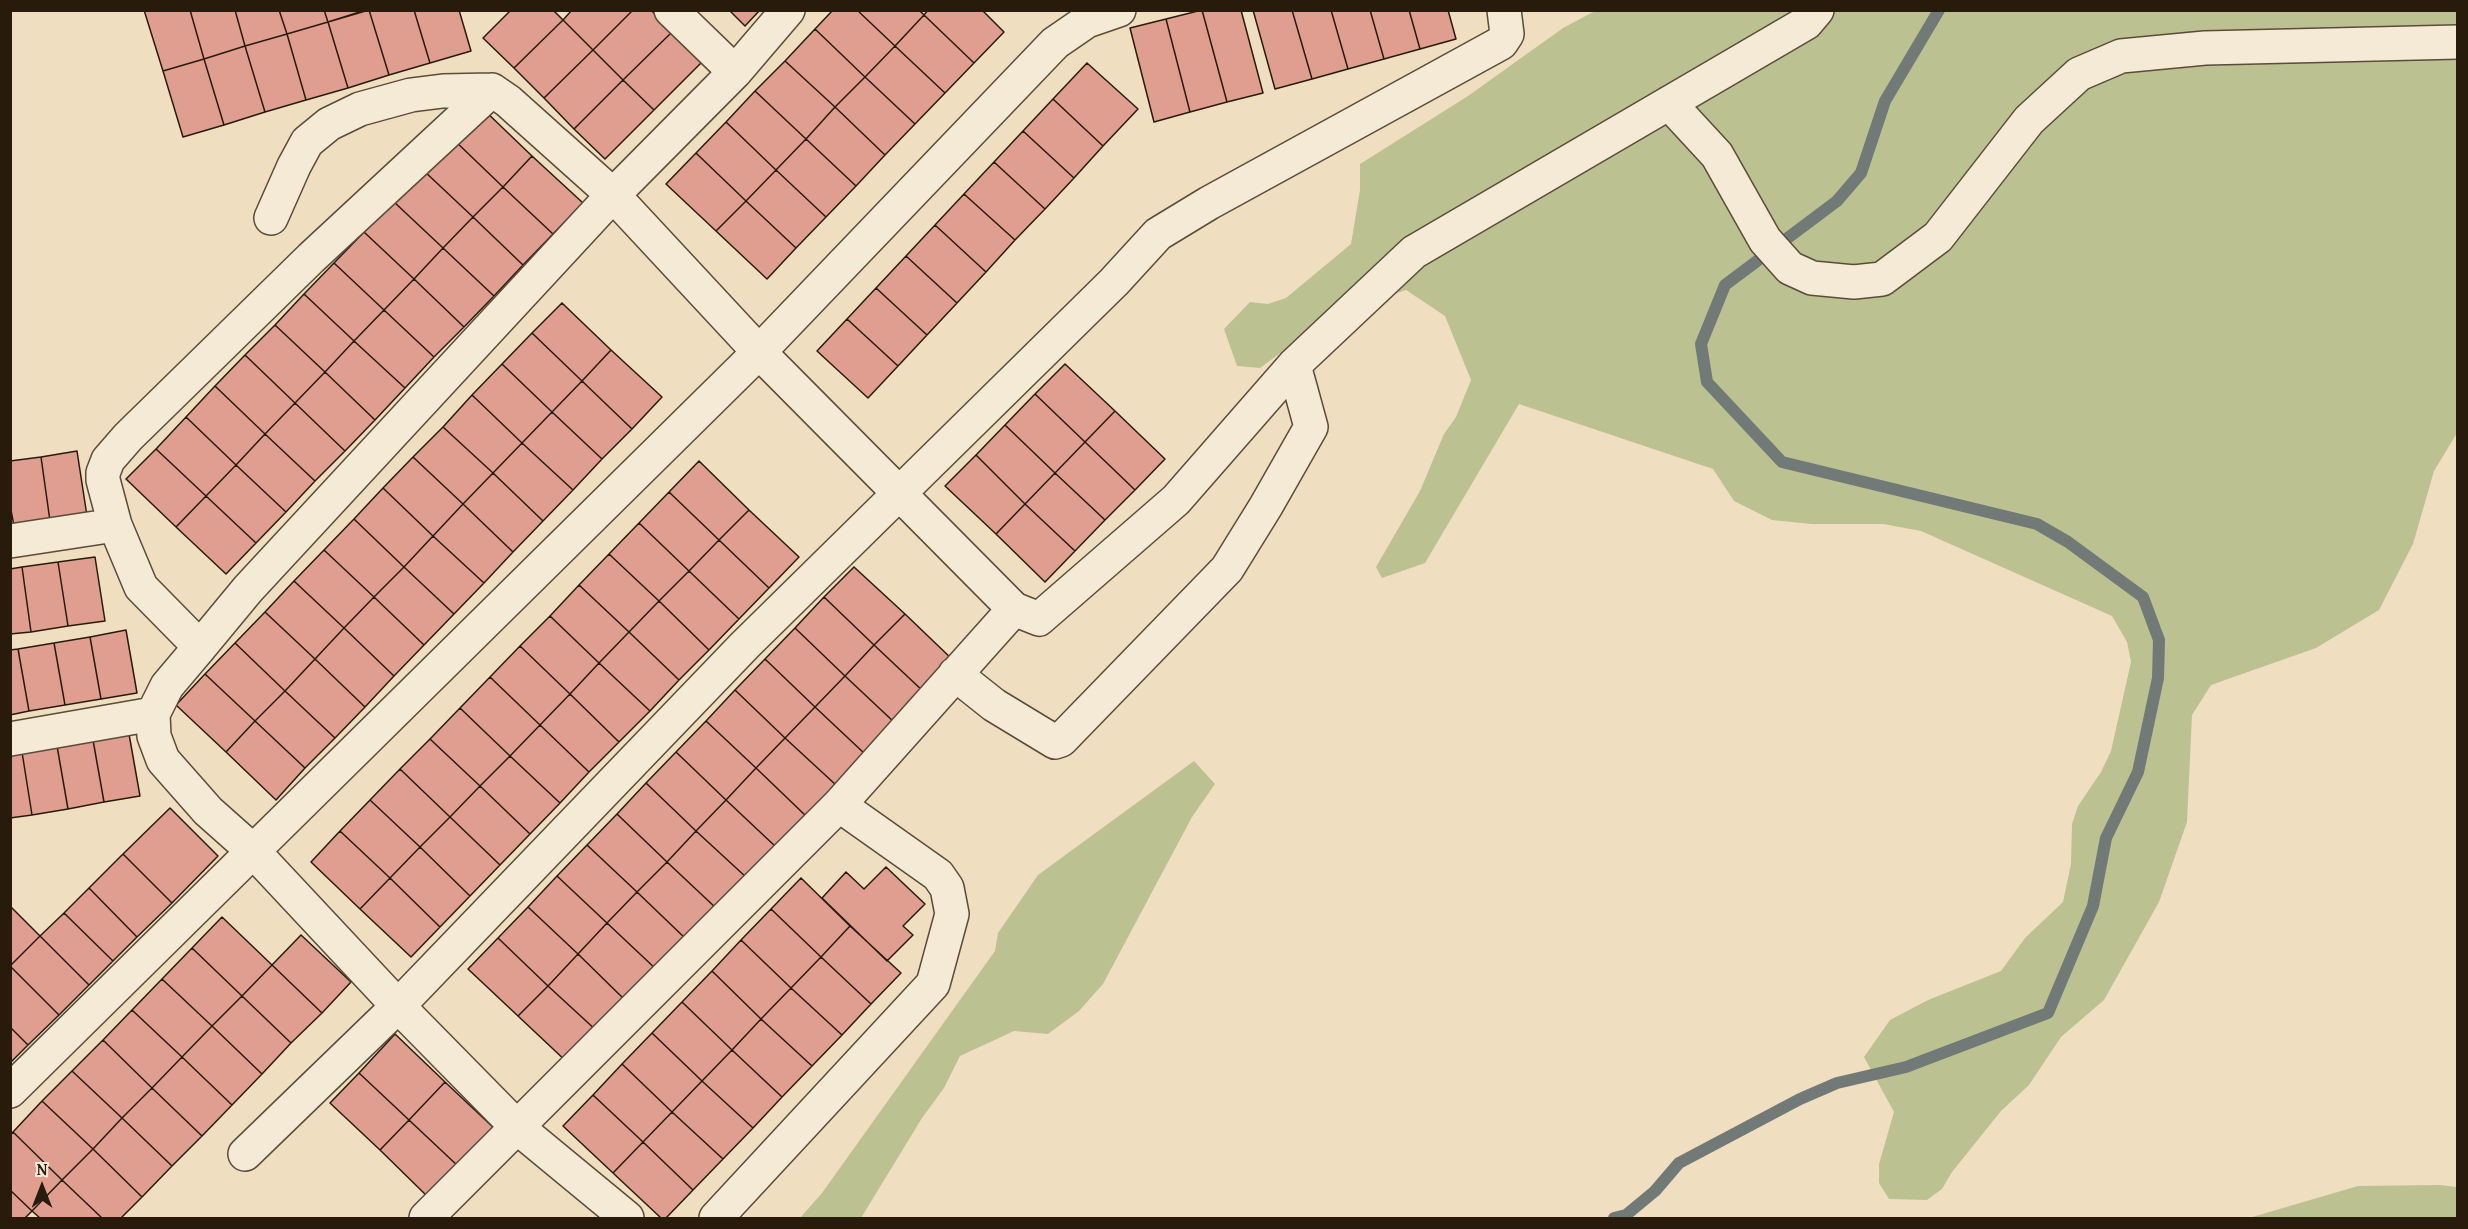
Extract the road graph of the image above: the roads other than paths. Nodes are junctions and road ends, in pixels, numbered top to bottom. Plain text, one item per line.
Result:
1 (671, 10) edge
2 (788, 10) edge
3 (1119, 10) edge
4 (1504, 10) edge
5 (1817, 10) edge
6 (2457, 42) edge
7 (735, 72) junction
8 (492, 90) junction
9 (1669, 103) junction
10 (613, 195) junction
11 (271, 218) dead end
12 (759, 352) junction
13 (1294, 365) junction
14 (899, 494) junction
15 (115, 525) junction
16 (10, 541) edge
17 (1014, 609) junction
18 (200, 647) junction
19 (956, 674) junction
20 (153, 714) junction
21 (10, 739) edge
22 (839, 805) junction
23 (253, 851) junction
24 (399, 1006) junction
25 (10, 1091) edge
26 (518, 1128) junction
27 (244, 1154) dead end
28 (426, 1218) edge
29 (627, 1218) edge
30 (716, 1218) edge

1 - 7 street
2 - 7 street
3 - 12 street
4 - 14 street
5 - 9 street
6 - 9 street
7 - 10 street
8 - 10 street
8 - 11 street
8 - 15 street
9 - 13 street
10 - 12 street
10 - 18 street
12 - 14 street
12 - 23 street
13 - 17 street
13 - 19 street
14 - 17 street
14 - 24 street
15 - 16 street
15 - 18 street
17 - 19 street
18 - 20 street
19 - 22 street
20 - 21 street
20 - 23 street
22 - 26 street
22 - 30 street
23 - 24 street
23 - 25 street
24 - 26 street
24 - 27 street
26 - 28 street
26 - 29 street

